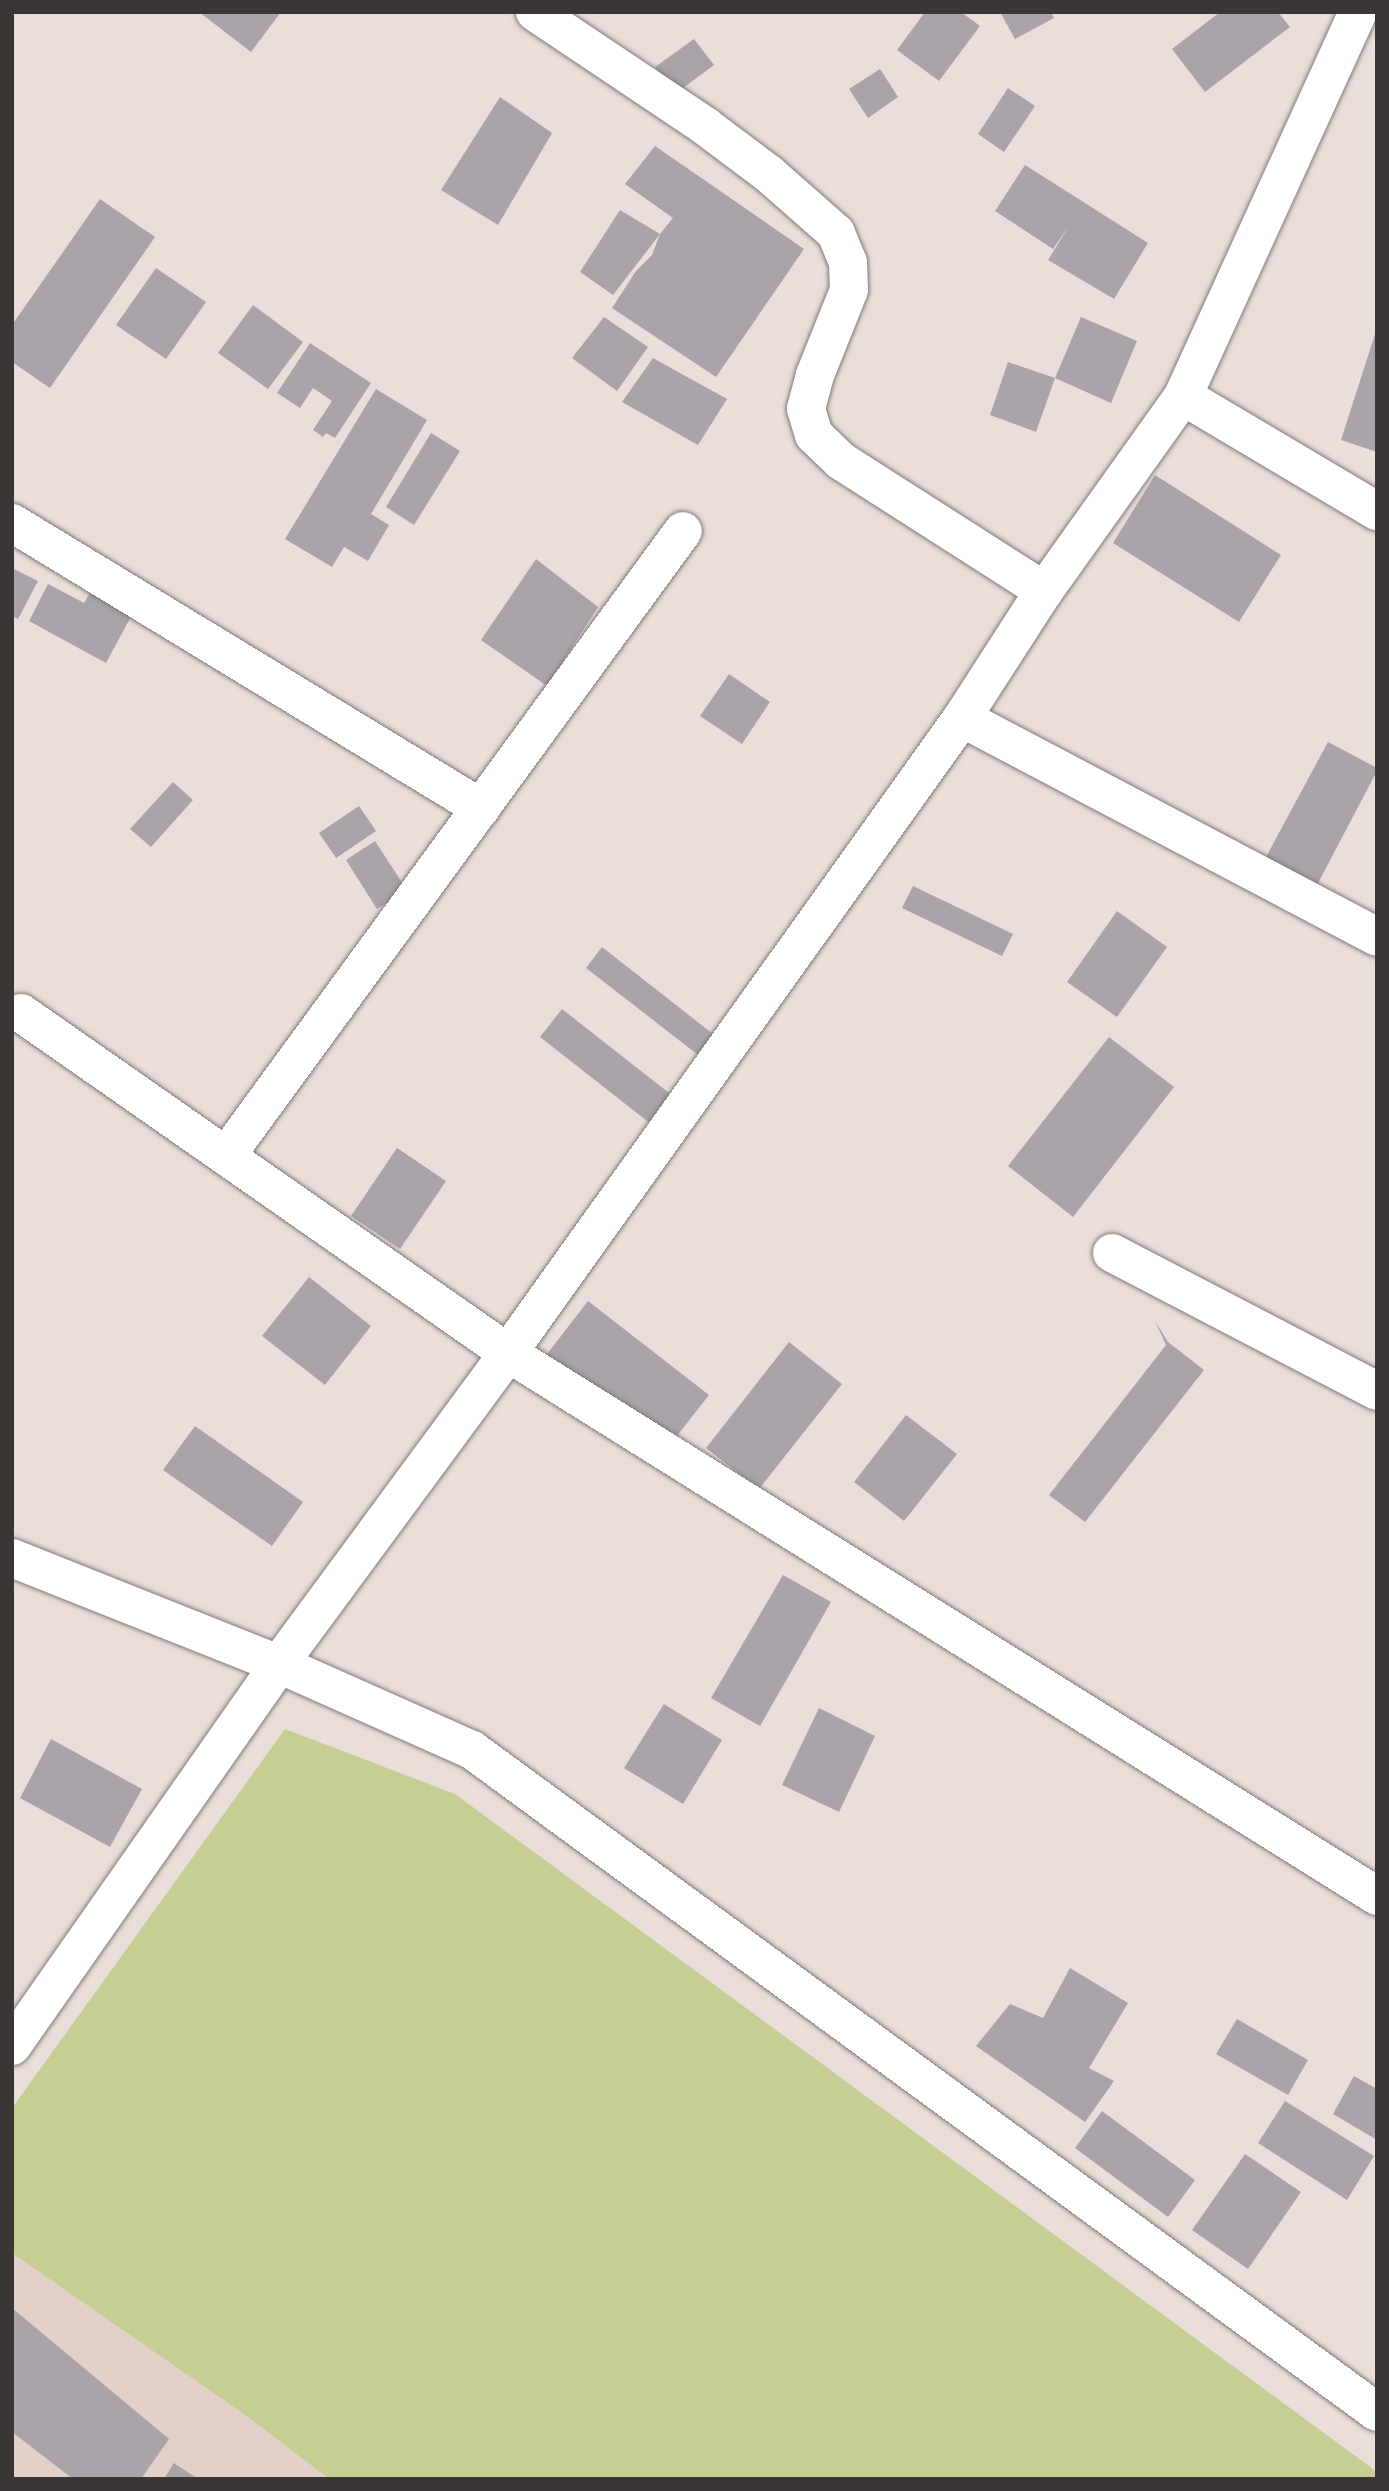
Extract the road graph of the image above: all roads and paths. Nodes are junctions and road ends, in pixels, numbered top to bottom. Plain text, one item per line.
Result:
1 (535, 12) edge
2 (1358, 12) edge
3 (1368, 12) edge
4 (1377, 22) edge
5 (1183, 396) junction
6 (1377, 510) edge
7 (12, 523) edge
8 (684, 531) dead end
9 (1044, 591) junction
10 (962, 718) junction
11 (481, 808) junction
12 (1377, 937) edge
13 (21, 1013) dead end
14 (226, 1156) junction
15 (1112, 1253) dead end
16 (508, 1353) junction
17 (1377, 1391) edge
18 (12, 1559) edge
19 (279, 1664) junction
20 (1377, 1896) edge
21 (23, 2010) edge
22 (12, 2046) edge
23 (1377, 2412) edge

1 - 9 street
2 - 5 street
3 - 4 street
5 - 6 street
5 - 9 street
7 - 11 street
8 - 11 street
9 - 10 street
10 - 12 street
10 - 16 street
11 - 14 street
13 - 14 street
14 - 16 street
15 - 17 street
16 - 19 street
16 - 20 street
18 - 19 street
19 - 21 street
19 - 23 street
21 - 22 street

